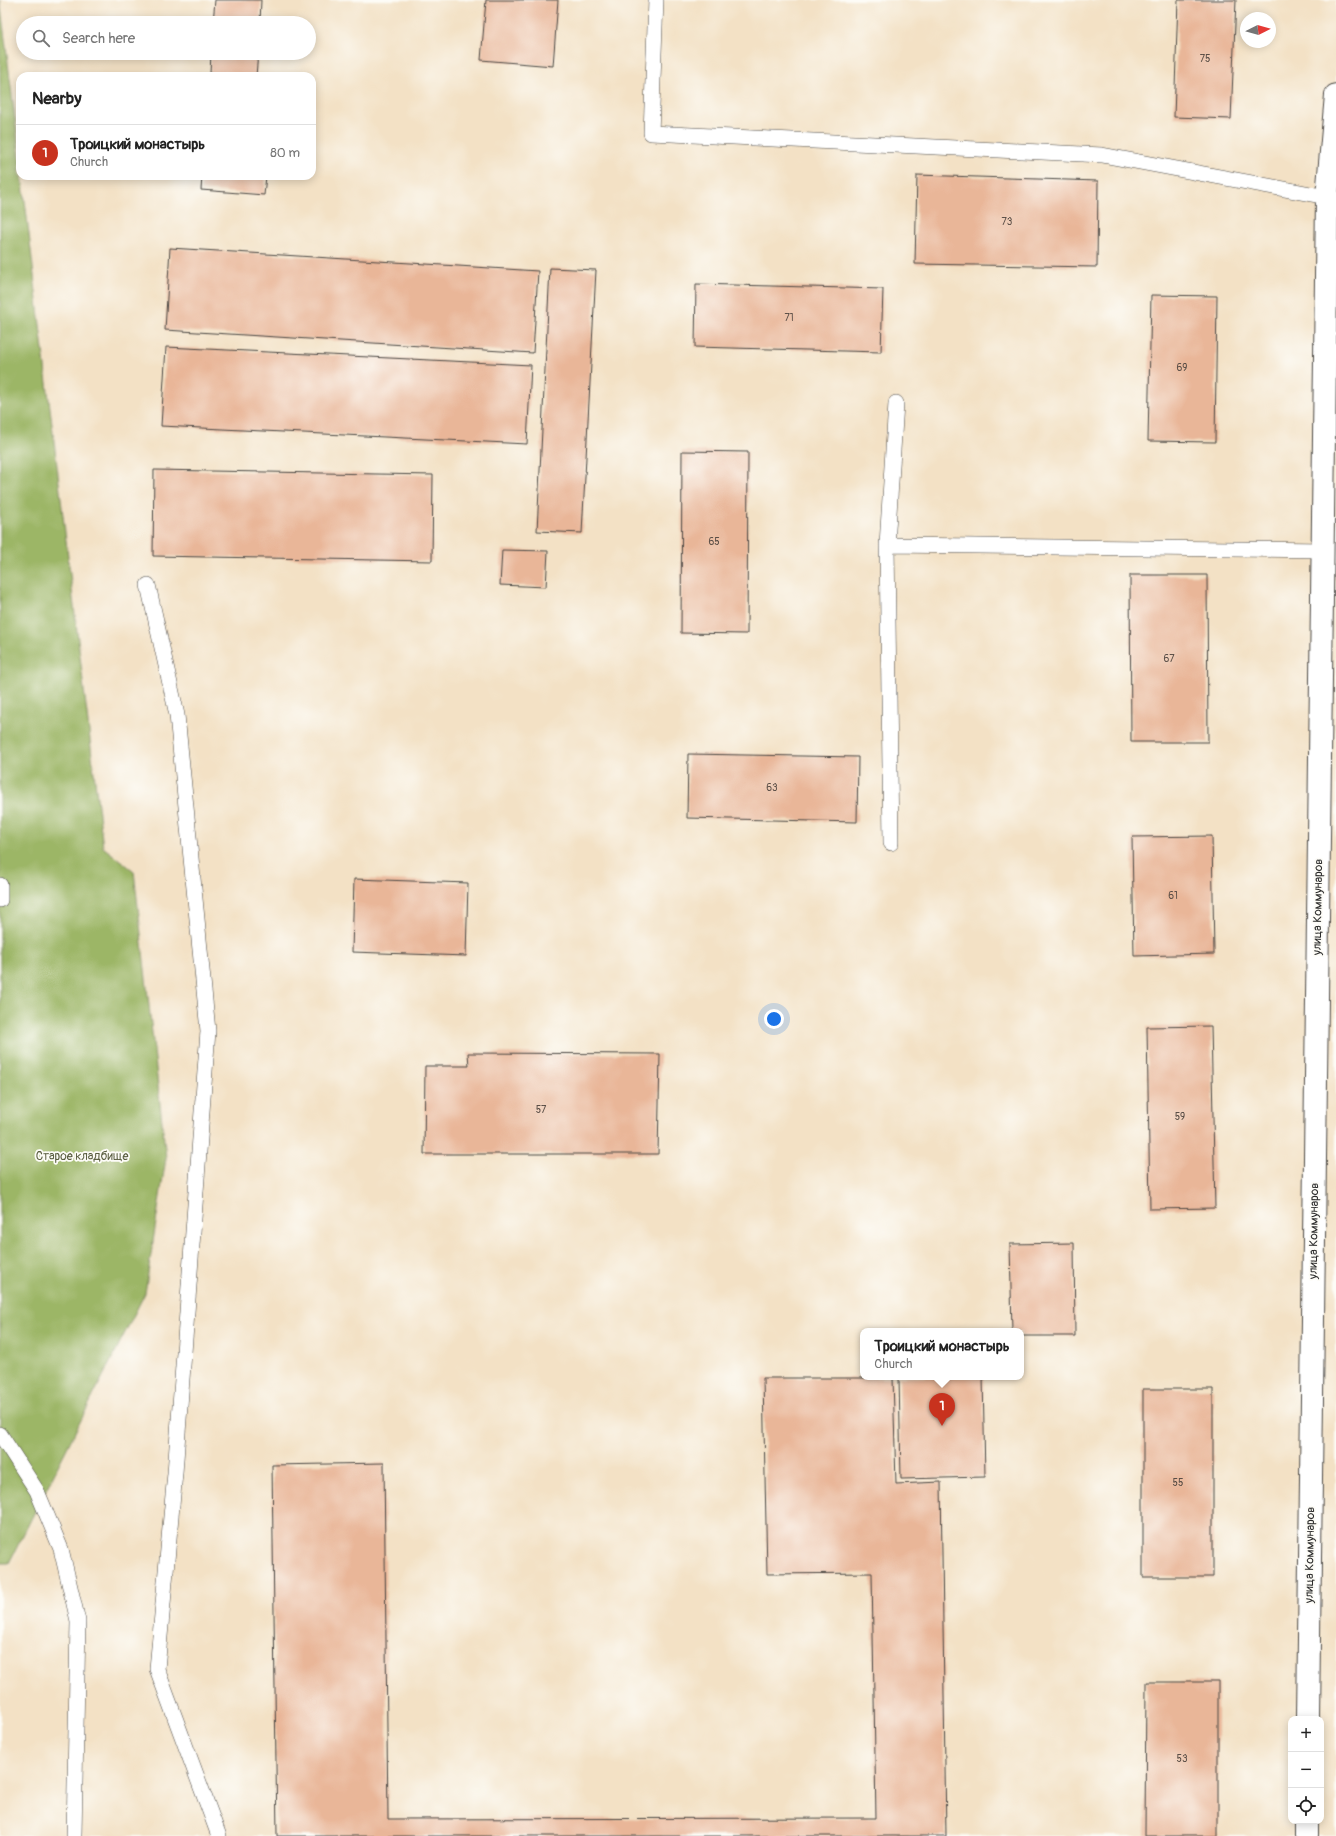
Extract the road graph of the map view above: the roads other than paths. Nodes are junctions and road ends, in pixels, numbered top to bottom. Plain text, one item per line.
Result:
1 (656, 0) edge
2 (1336, 95) edge
3 (1327, 197) junction
4 (1331, 314) edge
5 (896, 403) dead end
6 (887, 545) junction
7 (1323, 550) junction
8 (148, 584) dead end
9 (891, 843) dead end
10 (0, 885) edge
11 (0, 900) edge
12 (0, 1434) edge
13 (1308, 1716) edge
14 (1307, 1824) edge
15 (74, 1836) edge
16 (219, 1836) edge
17 (1307, 1836) edge

1 - 3 lane
2 - 3 main road, улица Коммунаров
3 - 4 main road, улица Коммунаров
4 - 7 main road, улица Коммунаров
5 - 6 lane
6 - 7 lane
6 - 9 lane
7 - 13 main road, улица Коммунаров
8 - 16 lane
10 - 11 lane
12 - 15 lane
14 - 17 main road

